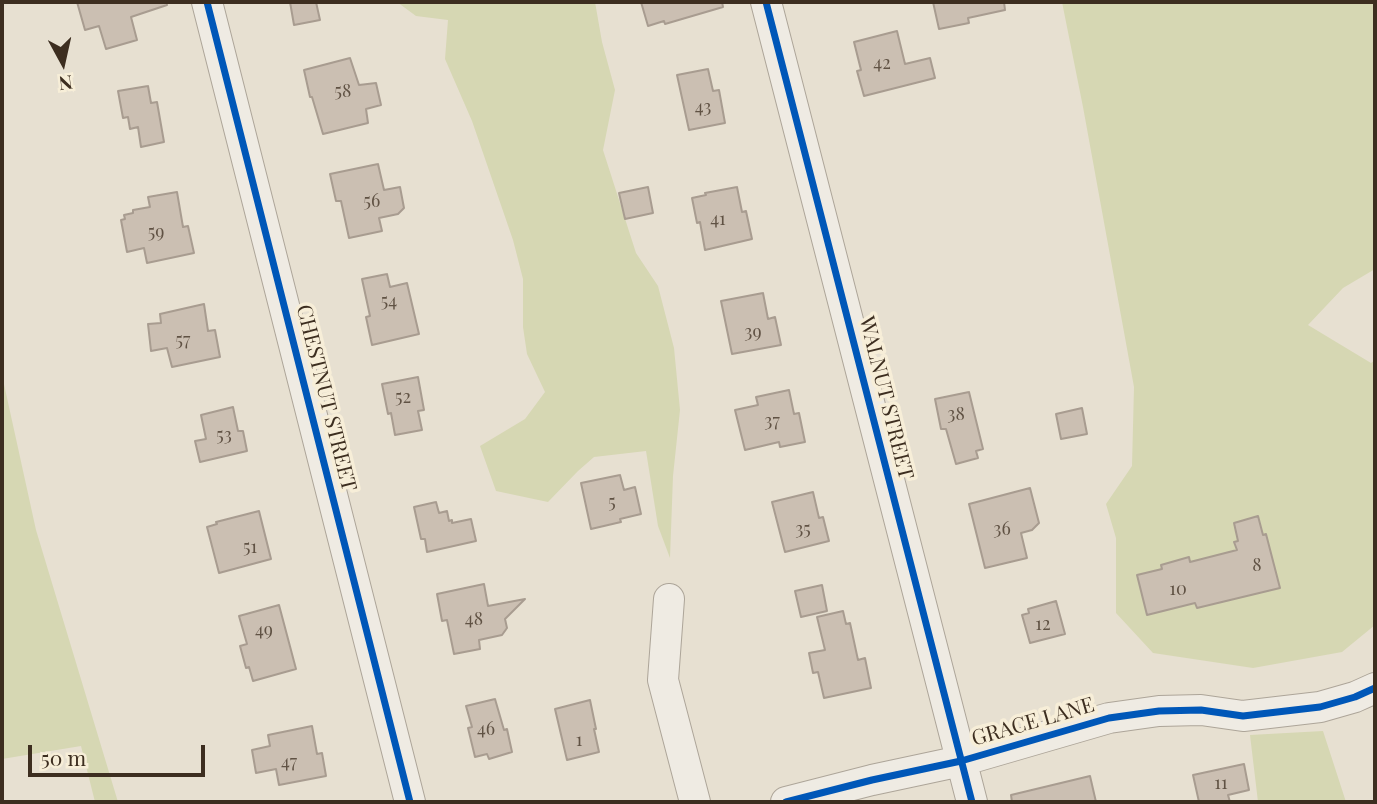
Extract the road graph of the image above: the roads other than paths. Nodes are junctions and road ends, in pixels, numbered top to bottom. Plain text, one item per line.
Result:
1 (207, 2) edge
2 (766, 2) edge
3 (669, 599) dead end
4 (1375, 688) edge
5 (961, 761) junction
6 (410, 802) edge
7 (695, 802) edge
8 (786, 802) edge
9 (972, 802) edge

1 - 6 street, CHESTNUT STREET
2 - 5 street, WALNUT STREET
3 - 7 street
4 - 5 street, GRACE LANE
5 - 8 street, GRACE LANE
5 - 9 street, WALNUT STREET

